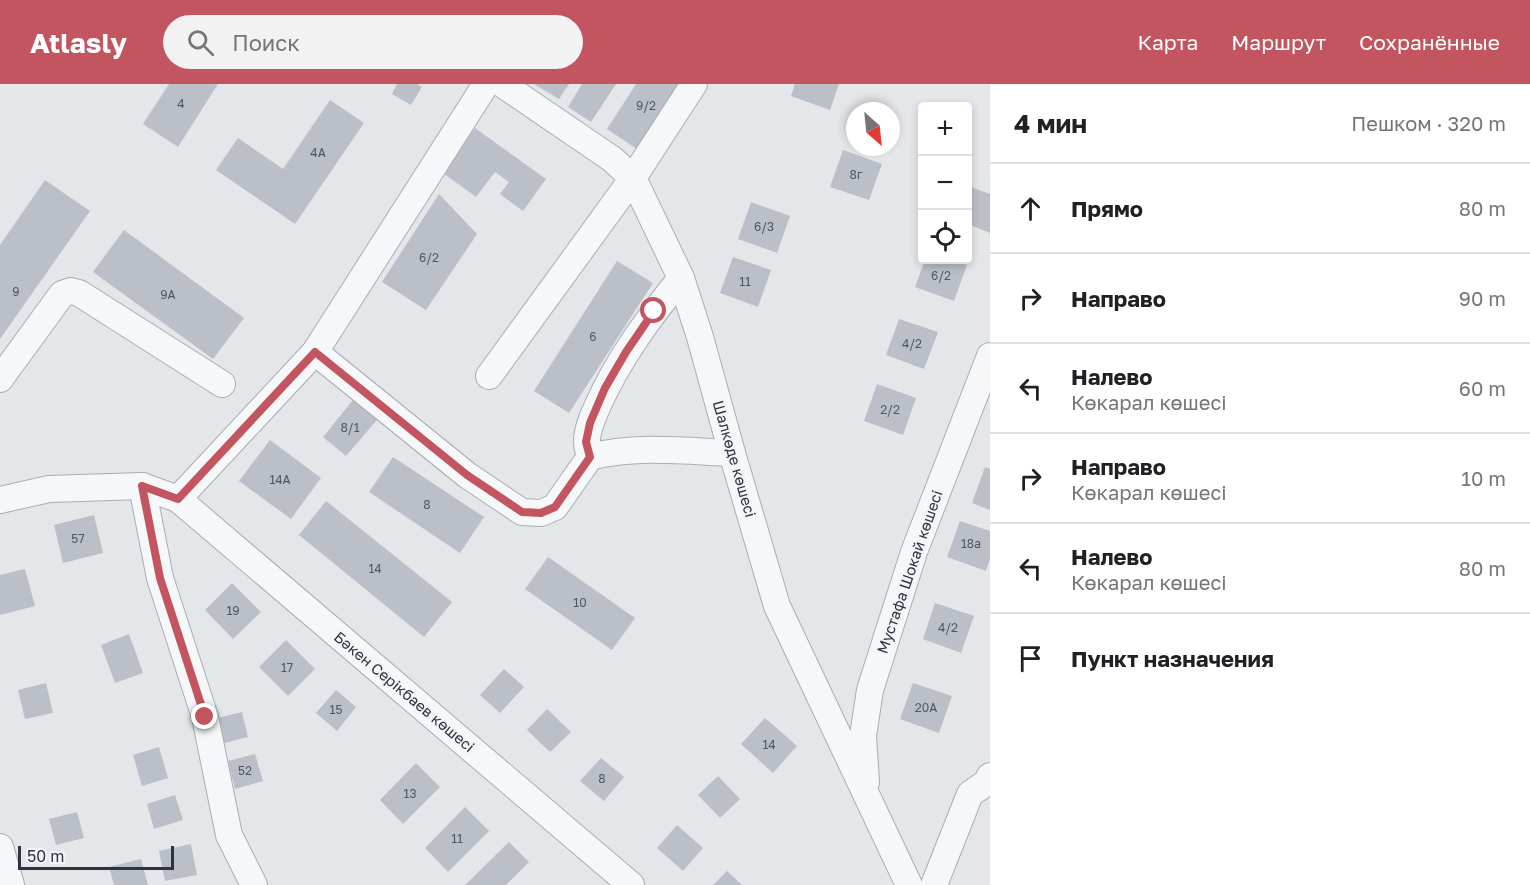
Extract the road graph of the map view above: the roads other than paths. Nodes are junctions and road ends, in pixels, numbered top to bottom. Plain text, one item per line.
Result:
1 (694, 84) edge
2 (503, 85) edge
3 (633, 178) junction
4 (681, 278) junction
5 (315, 352) junction
6 (990, 356) edge
7 (489, 376) dead end
8 (0, 379) edge
9 (222, 384) dead end
10 (732, 453) junction
11 (590, 457) junction
12 (142, 486) junction
13 (178, 499) junction
14 (0, 500) edge
15 (990, 776) edge
16 (866, 795) junction
17 (0, 847) edge
18 (11, 885) edge
19 (254, 885) edge
20 (631, 885) edge
21 (909, 885) edge
22 (934, 885) edge

1 - 3 street
2 - 3 street, Шалкөде көшесі
2 - 5 street
3 - 4 street, Шалкөде көшесі
3 - 7 street
4 - 10 street, Шалкөде көшесі
4 - 11 street
5 - 11 street
5 - 13 street
6 - 16 street, Мустафа Шокай көшесі
8 - 9 street
10 - 11 street
10 - 16 street, Шалкөде көшесі
12 - 13 street
12 - 14 street
12 - 19 street
13 - 20 street, Бәкен Серікбаев көшесі
15 - 22 street
16 - 21 street, Шалкөде көшесі
17 - 18 street

